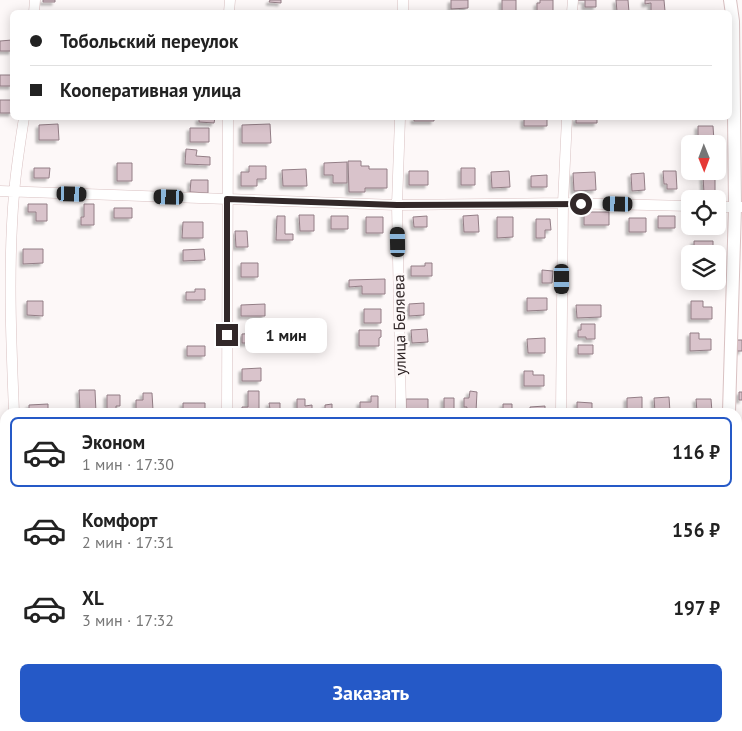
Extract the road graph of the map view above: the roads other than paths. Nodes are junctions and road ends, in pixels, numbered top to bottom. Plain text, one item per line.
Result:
1 (732, 14) edge
2 (24, 120) edge
3 (228, 120) edge
4 (400, 120) edge
5 (567, 120) edge
6 (0, 191) edge
7 (14, 192) junction
8 (227, 199) junction
9 (563, 203) junction
10 (397, 205) junction
11 (681, 206) edge
12 (738, 207) edge
13 (14, 408) edge
14 (227, 408) edge
15 (401, 408) edge
16 (561, 408) edge
17 (729, 408) edge

1 - 12 street
2 - 7 street
3 - 8 street
4 - 10 street, улица Беляева
5 - 9 street
6 - 7 street
7 - 8 street
7 - 13 street
8 - 10 street
8 - 14 street
9 - 10 street
9 - 11 street
9 - 16 street
10 - 15 street, улица Беляева
12 - 17 street

